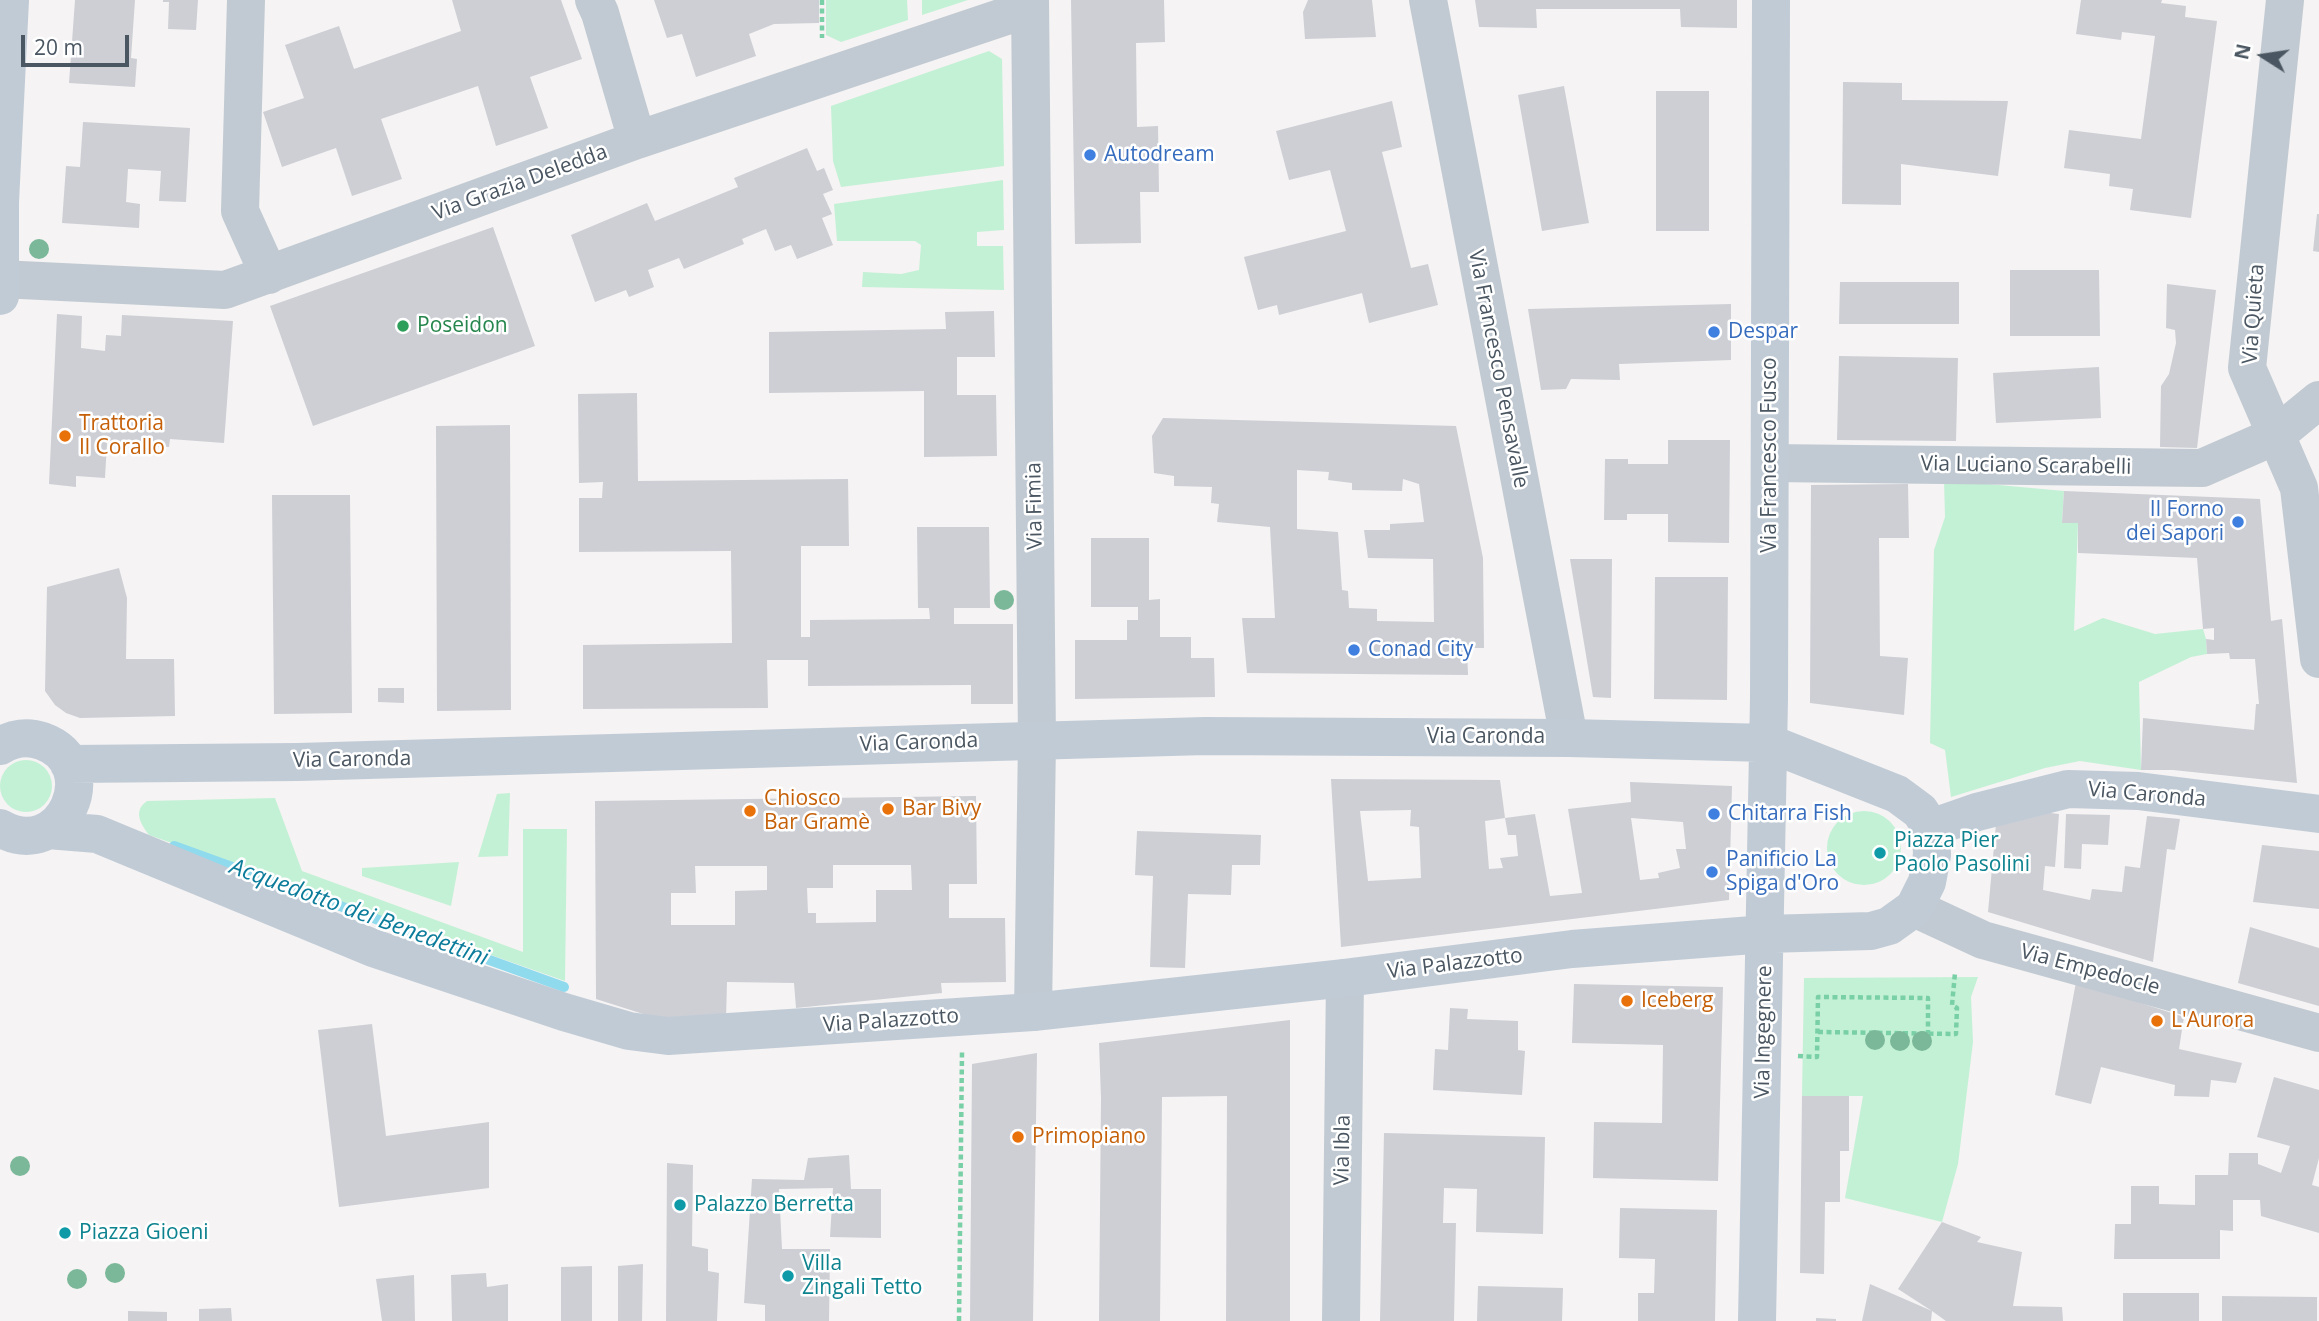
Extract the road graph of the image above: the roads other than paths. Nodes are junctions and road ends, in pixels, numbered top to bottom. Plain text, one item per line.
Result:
1 (10, 0) edge
2 (246, 0) edge
3 (1428, 0) edge
4 (1771, 0) edge
5 (2286, 0) edge
6 (599, 4) edge
7 (1030, 4) edge
8 (637, 140) junction
9 (268, 275) junction
10 (0, 279) edge
11 (0, 296) edge
12 (2319, 400) edge
13 (2275, 436) junction
14 (1770, 463) junction
15 (2319, 659) edge
16 (1569, 738) junction
17 (1037, 740) junction
18 (1768, 743) junction
19 (0, 746) edge
20 (69, 764) junction
21 (2319, 814) edge
22 (1931, 828) junction
23 (1, 830) edge
24 (48, 830) junction
25 (1914, 908) junction
26 (1766, 934) junction
27 (1345, 978) junction
28 (1033, 1012) junction
29 (2319, 1033) edge
30 (1341, 1321) edge
31 (1758, 1321) edge

1 - 10 main road
2 - 9 street
3 - 16 street, Via Francesco Pensavalle
4 - 14 main road, Via Francesco Fusco
5 - 13 street, Via Quieta
6 - 8 street
7 - 8 street, Via Grazia Deledda
7 - 17 street, Via Fimia
8 - 9 street, Via Grazia Deledda
9 - 10 street, Via Grazia Deledda
10 - 11 main road
12 - 13 street, Via Luciano Scarabelli
13 - 14 street, Via Luciano Scarabelli
13 - 15 street, Via Quieta
14 - 18 main road, Via Francesco Fusco
16 - 17 main road, Via Caronda
16 - 18 main road, Via Caronda
17 - 20 main road, Via Caronda
17 - 28 street, Via Fimia
18 - 22 main road
18 - 26 main road, Via Ingegnere
19 - 20 main road
20 - 24 main road
21 - 22 main road, Via Caronda
22 - 25 main road
23 - 24 main road, Via Palazzotto
24 - 28 main road, Via Palazzotto
25 - 26 main road, Via Palazzotto
25 - 29 street, Via Empedocle
26 - 27 main road, Via Palazzotto
26 - 31 main road, Via Ingegnere
27 - 28 main road, Via Palazzotto
27 - 30 street, Via Ibla

